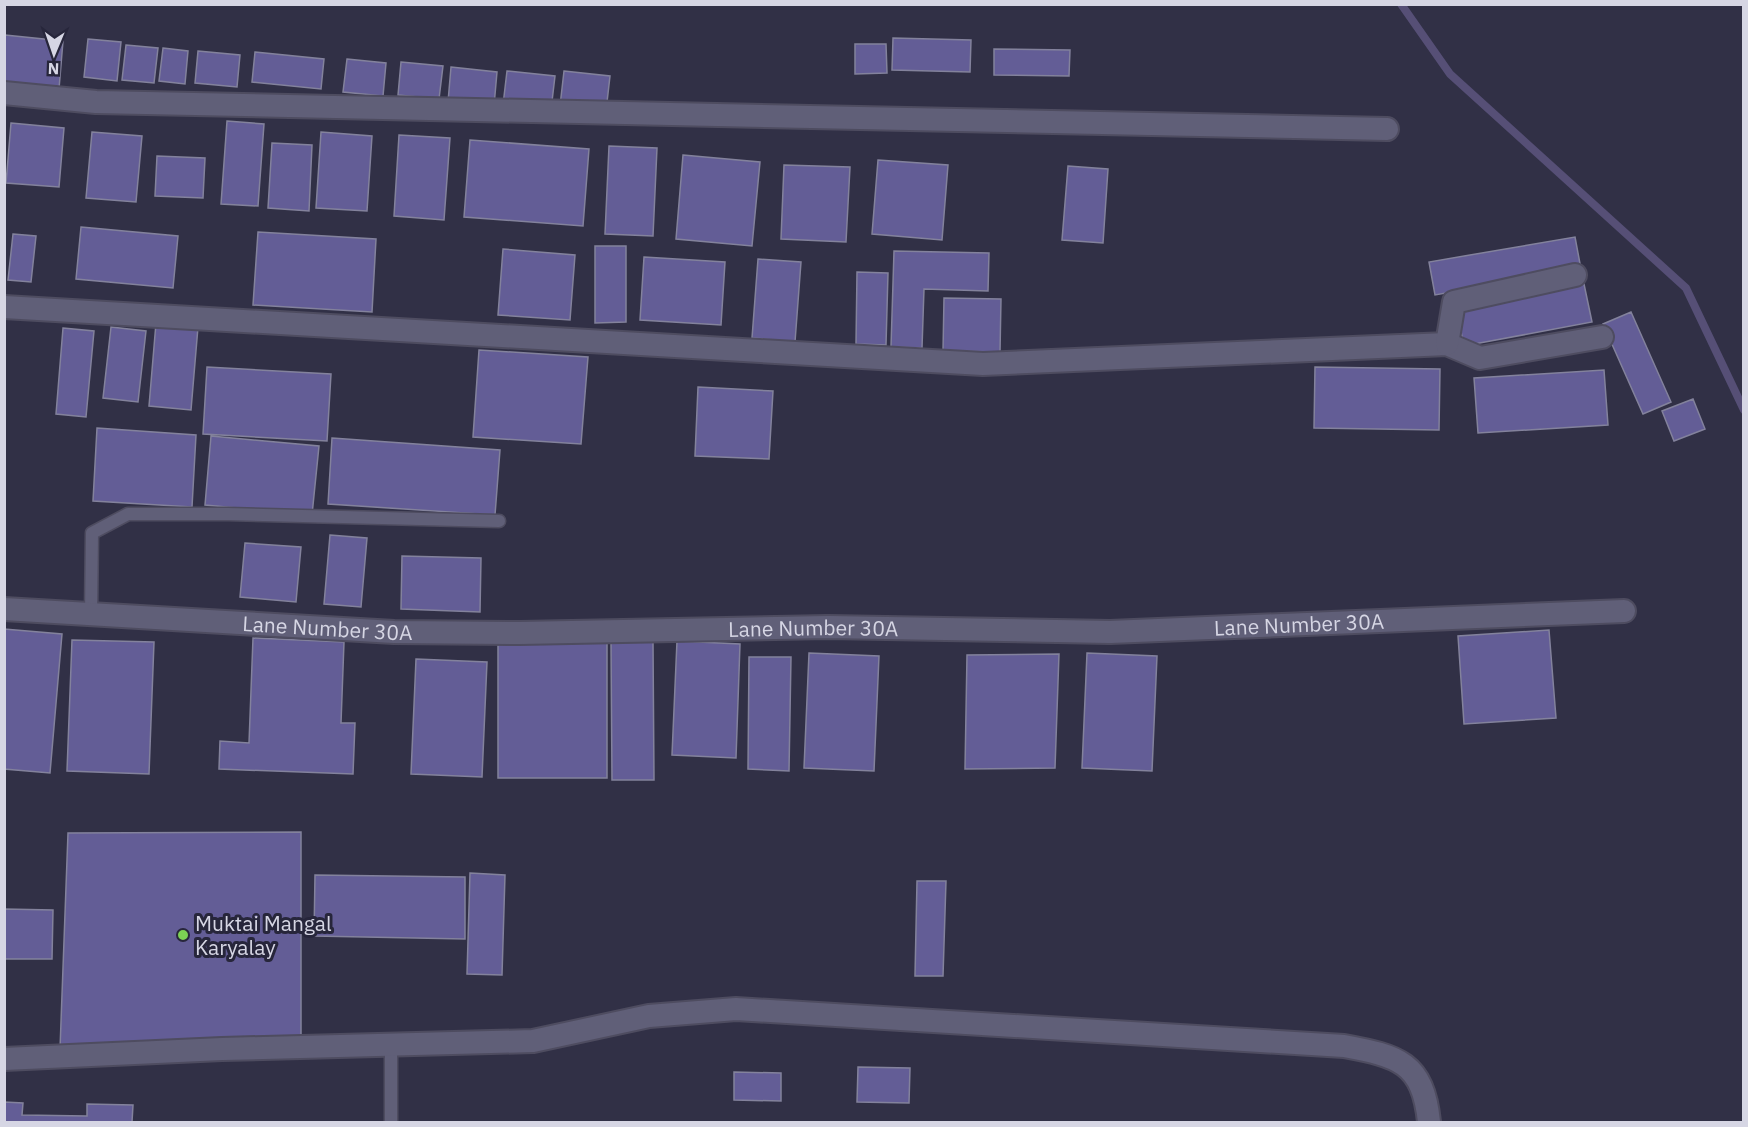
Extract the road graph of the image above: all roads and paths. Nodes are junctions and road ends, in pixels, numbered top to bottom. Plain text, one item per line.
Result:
1 (4, 93) edge
2 (1387, 129) dead end
3 (1575, 275) dead end
4 (4, 306) edge
5 (1602, 337) dead end
6 (1447, 344) junction
7 (499, 521) dead end
8 (4, 609) edge
9 (1624, 611) dead end
10 (91, 613) junction
11 (391, 1045) junction
12 (4, 1059) edge
13 (391, 1122) edge
14 (1429, 1122) edge

1 - 2 street
3 - 6 street
4 - 6 street
5 - 6 street
7 - 10 lane
8 - 10 street, Lane Number 30A
9 - 10 street, Lane Number 30A
11 - 12 street
11 - 13 lane
11 - 14 street

